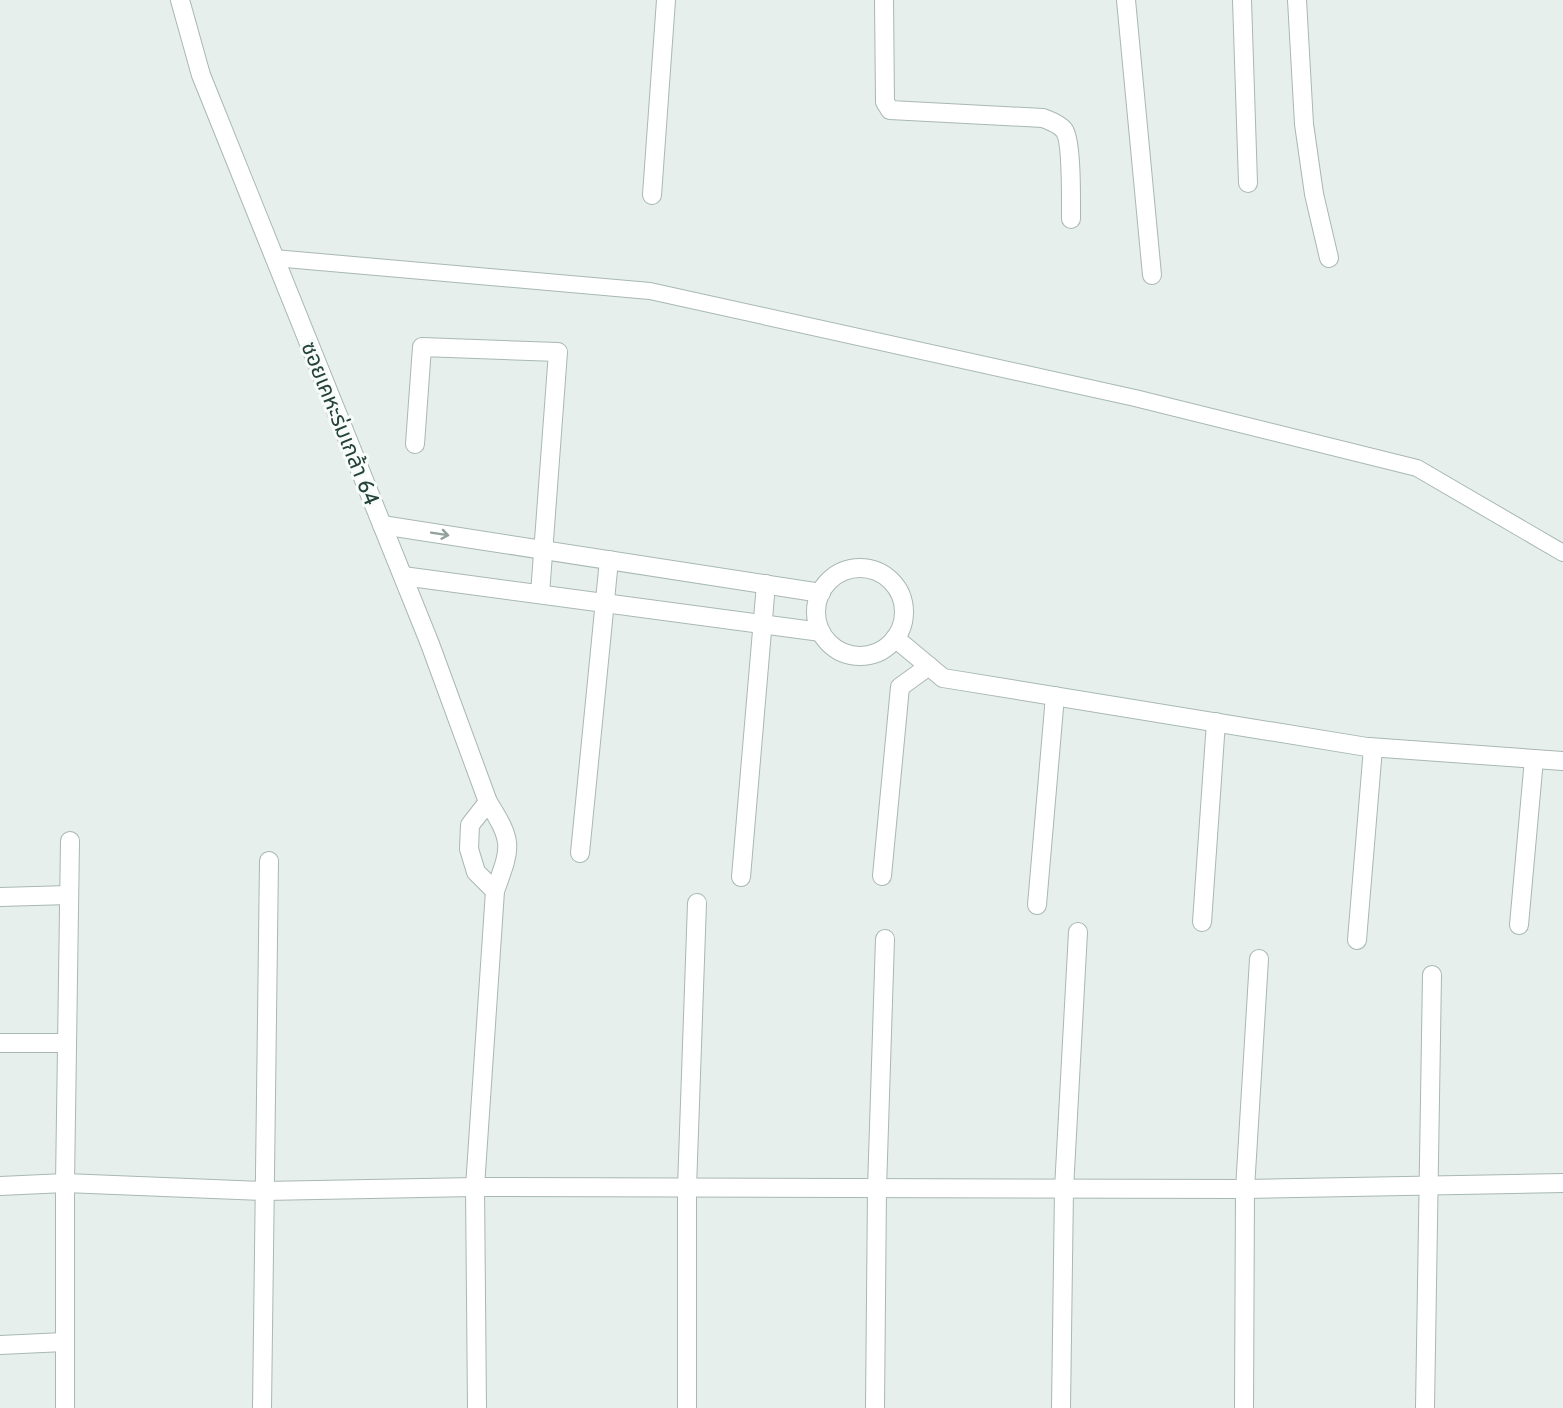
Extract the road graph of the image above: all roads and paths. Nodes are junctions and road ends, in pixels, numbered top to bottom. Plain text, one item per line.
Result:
1 (180, 0) edge
2 (666, 0) edge
3 (884, 0) edge
4 (1126, 0) edge
5 (1242, 0) edge
6 (1297, 0) edge
7 (1248, 183) dead end
8 (652, 195) dead end
9 (1071, 219) dead end
10 (274, 258) junction
11 (1329, 258) dead end
12 (1152, 275) dead end
13 (415, 444) dead end
14 (382, 525) junction
15 (543, 550) junction
16 (1563, 553) edge
17 (609, 560) junction
18 (403, 576) junction
19 (766, 584) junction
20 (821, 593) junction
21 (540, 594) junction
22 (605, 603) junction
23 (762, 625) junction
24 (821, 632) junction
25 (895, 638) junction
26 (928, 666) junction
27 (1055, 696) junction
28 (1216, 722) junction
29 (1369, 747) junction
30 (1534, 759) junction
31 (1563, 761) edge
32 (488, 802) junction
33 (70, 841) dead end
34 (580, 853) dead end
35 (269, 861) dead end
36 (882, 876) dead end
37 (741, 877) dead end
38 (495, 891) junction
39 (69, 895) junction
40 (0, 897) edge
41 (697, 903) dead end
42 (1037, 905) dead end
43 (1202, 922) dead end
44 (1519, 925) dead end
45 (1078, 932) dead end
46 (885, 939) dead end
47 (1357, 940) dead end
48 (1258, 959) dead end
49 (1432, 975) dead end
50 (0, 1043) edge
51 (66, 1043) junction
52 (1563, 1183) edge
53 (65, 1184) junction
54 (0, 1186) edge
55 (1428, 1186) junction
56 (475, 1187) junction
57 (687, 1188) junction
58 (877, 1189) junction
59 (1064, 1189) junction
60 (1245, 1189) junction
61 (264, 1191) junction
62 (64, 1342) junction
63 (0, 1345) edge
64 (65, 1408) edge
65 (262, 1408) edge
66 (477, 1408) edge
67 (687, 1408) edge
68 (876, 1408) edge
69 (1061, 1408) edge
70 (1244, 1408) edge
71 (1425, 1408) edge

1 - 10 street, ซอยเคหะร่มเกล้า 64
2 - 8 street
3 - 9 street
4 - 12 street
5 - 7 street
6 - 11 street
10 - 14 street, ซอยเคหะร่มเกล้า 64
10 - 16 lane
13 - 15 street
14 -> 15 street
14 - 18 street, ซอยเคหะร่มเกล้า 64
15 - 17 street
15 - 21 street
17 - 19 street
17 - 22 street
18 - 21 street
18 - 32 street, ซอยเคหะร่มเกล้า 64
19 - 20 street
19 - 23 street
20 - 24 street
20 - 25 street
21 - 22 street
22 - 23 street
22 - 34 street
23 - 24 street
23 - 37 street
24 - 25 street
25 - 26 street
26 - 27 street
26 - 36 street
27 - 28 street
27 - 42 street
28 - 29 street
28 - 43 street
29 - 30 street
29 - 47 street
30 - 31 street
30 - 44 street
32 - 38 street, ซอยเคหะร่มเกล้า 64
32 - 38 street
33 - 39 street
35 - 61 street
38 - 56 street
39 - 40 street
39 - 51 street
41 - 57 street
45 - 59 street
46 - 58 street
48 - 60 street
49 - 55 street
50 - 51 street
51 - 53 street
52 - 55 street
53 - 54 street
53 - 61 street
53 - 62 street
55 - 60 street
55 - 71 street
56 - 57 street
56 - 61 street
56 - 66 street
57 - 58 street
57 - 67 street
58 - 59 street
58 - 68 street
59 - 60 street
59 - 69 street
60 - 70 street
61 - 65 street
62 - 63 street
62 - 64 street

